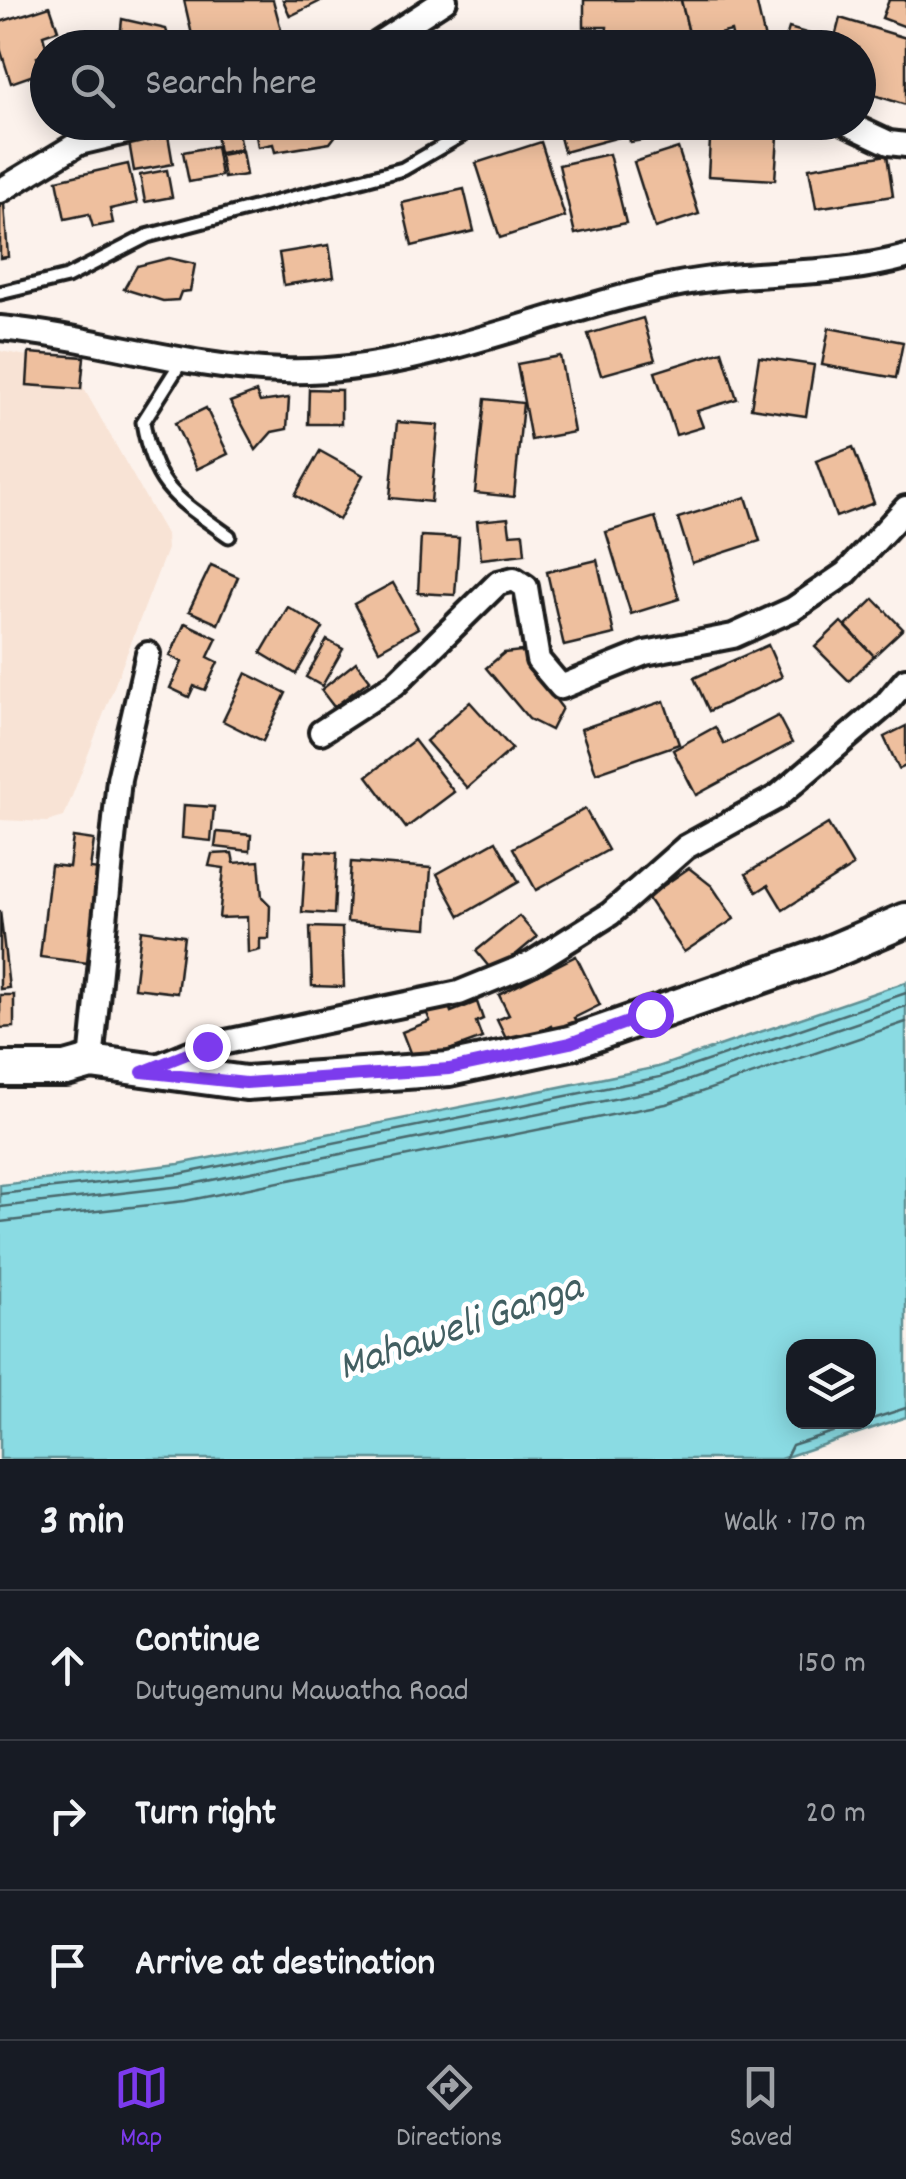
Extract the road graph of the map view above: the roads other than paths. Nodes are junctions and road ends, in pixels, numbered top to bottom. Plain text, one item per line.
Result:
1 (445, 0) edge
2 (399, 30) edge
3 (876, 137) edge
4 (92, 140) edge
5 (453, 140) edge
6 (906, 145) edge
7 (0, 191) edge
8 (906, 258) edge
9 (0, 292) edge
10 (0, 328) edge
11 (184, 359) junction
12 (906, 508) edge
13 (228, 536) dead end
14 (148, 654) dead end
15 (906, 680) edge
16 (321, 732) dead end
17 (906, 920) edge
18 (91, 1062) junction
19 (0, 1069) edge
20 (142, 1072) junction

1 - 2 street
3 - 6 street
4 - 7 street
5 - 9 lane
8 - 11 street
10 - 11 street
11 - 13 lane
12 - 16 street
14 - 18 street
15 - 20 street
17 - 20 street
18 - 19 street
18 - 20 street

